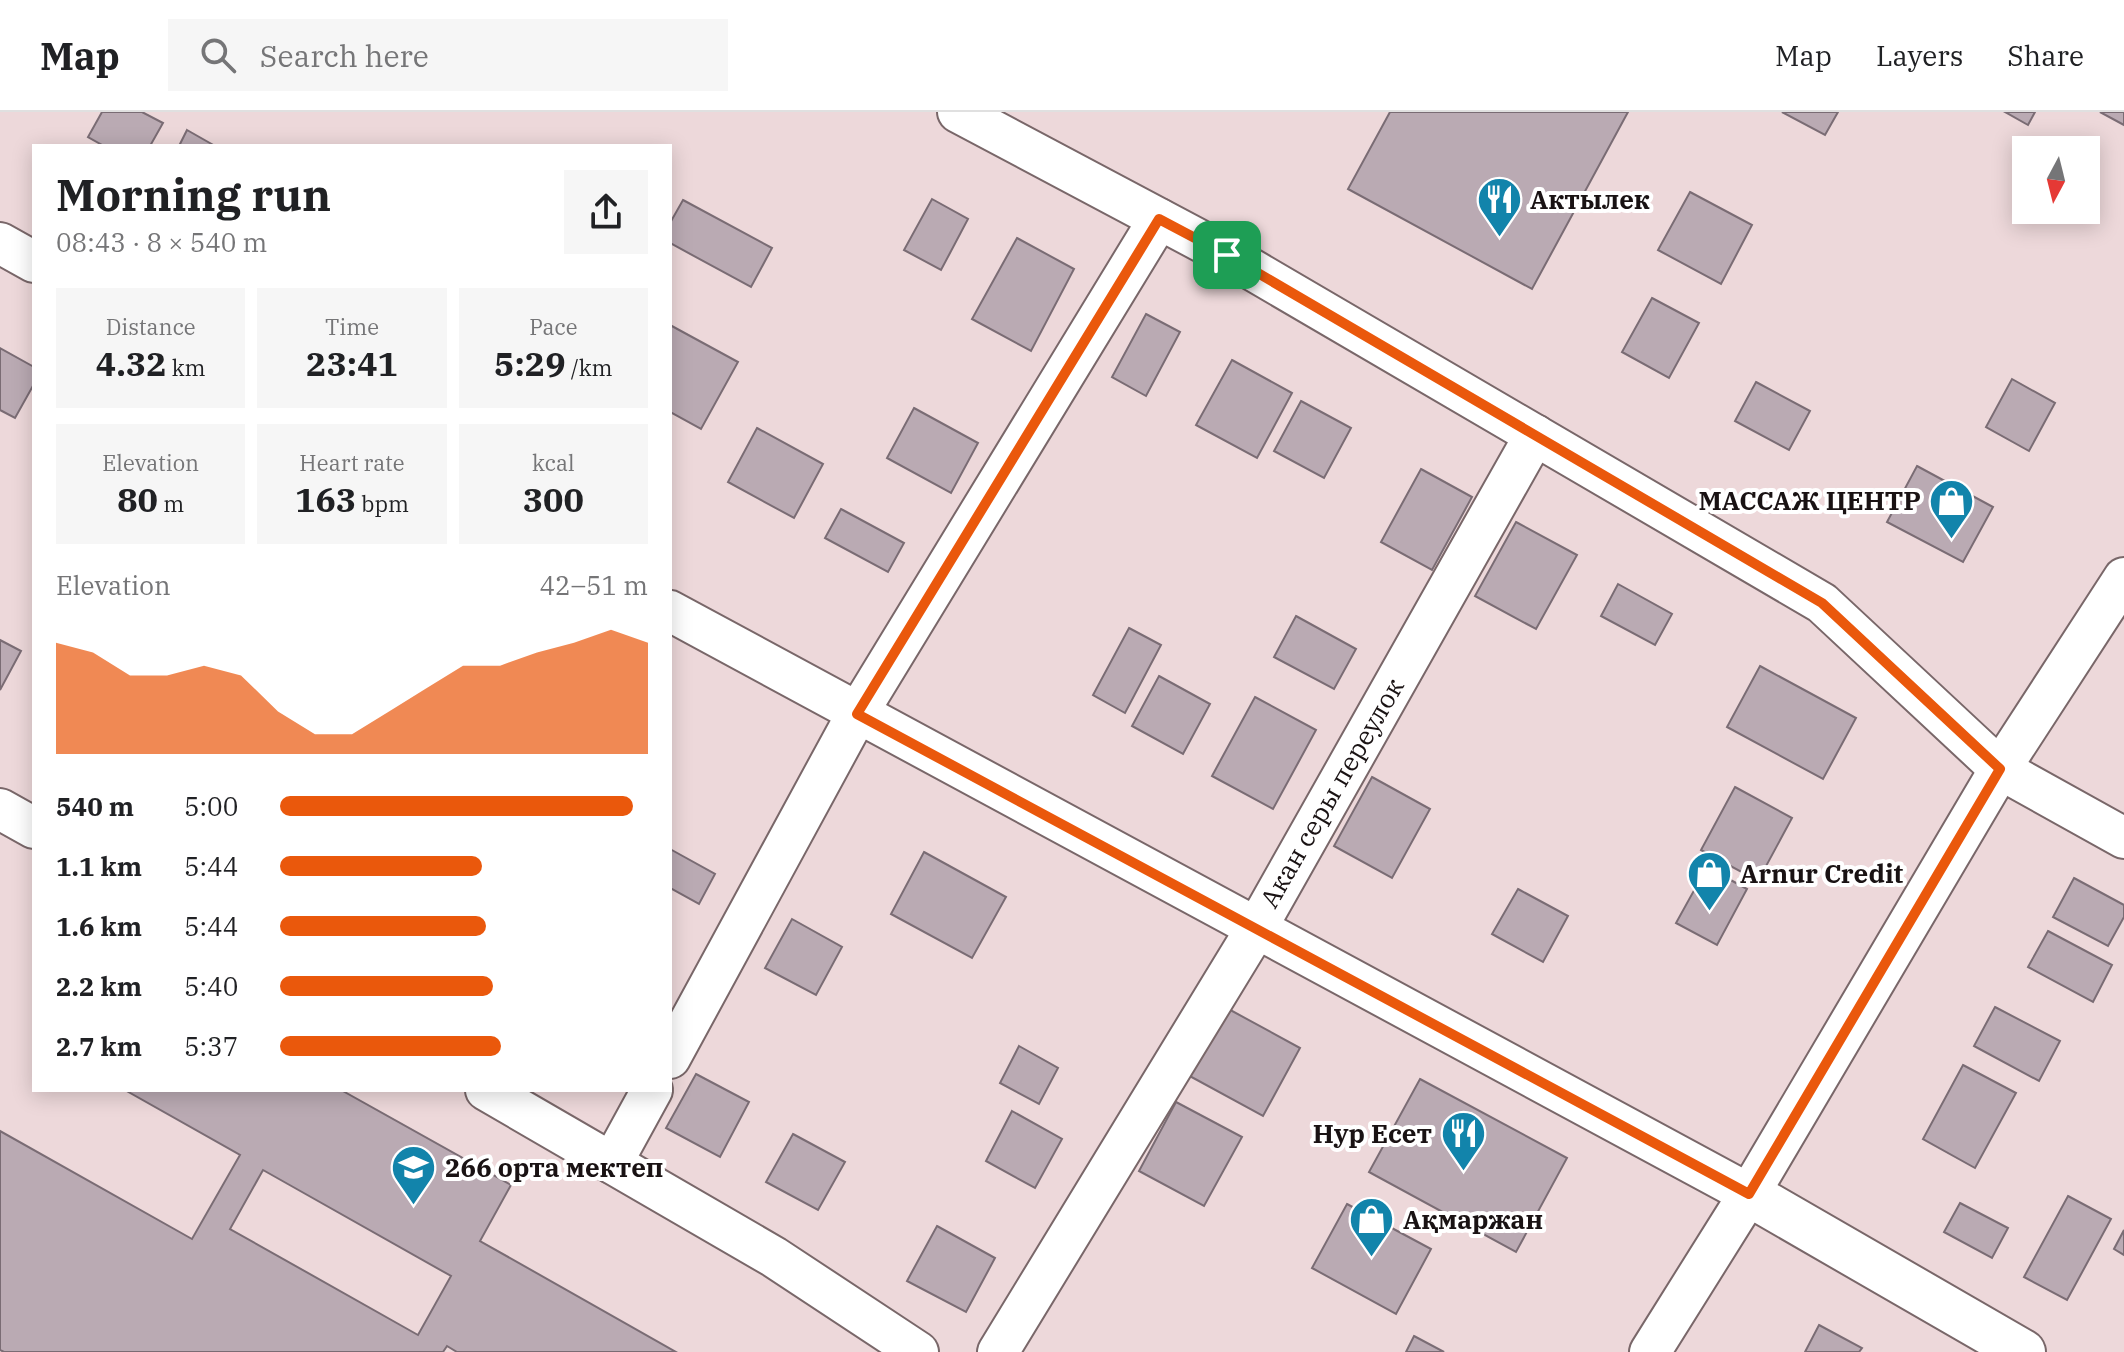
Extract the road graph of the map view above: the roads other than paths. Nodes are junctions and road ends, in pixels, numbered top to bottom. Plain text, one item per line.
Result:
1 (958, 112) edge
2 (1159, 219) junction
3 (0, 243) edge
4 (32, 261) edge
5 (1535, 435) junction
6 (2124, 578) edge
7 (672, 612) edge
8 (857, 714) junction
9 (2000, 769) junction
10 (0, 809) edge
11 (32, 827) edge
12 (2124, 838) edge
13 (1256, 929) junction
14 (672, 1054) edge
15 (489, 1092) edge
16 (651, 1092) edge
17 (612, 1163) junction
18 (1749, 1194) junction
19 (918, 1352) edge
20 (998, 1352) edge
21 (1650, 1352) edge
22 (2023, 1352) edge

1 - 2 street
2 - 5 street
2 - 8 street
3 - 4 street
5 - 9 street
5 - 13 street, Акан серы переулок
6 - 9 street
7 - 8 street
8 - 13 street
8 - 14 street
9 - 12 street
9 - 18 street
10 - 11 street
13 - 18 street
13 - 20 street, Акан серы переулок
15 - 17 street
16 - 17 street
17 - 19 street
18 - 21 street
18 - 22 street

